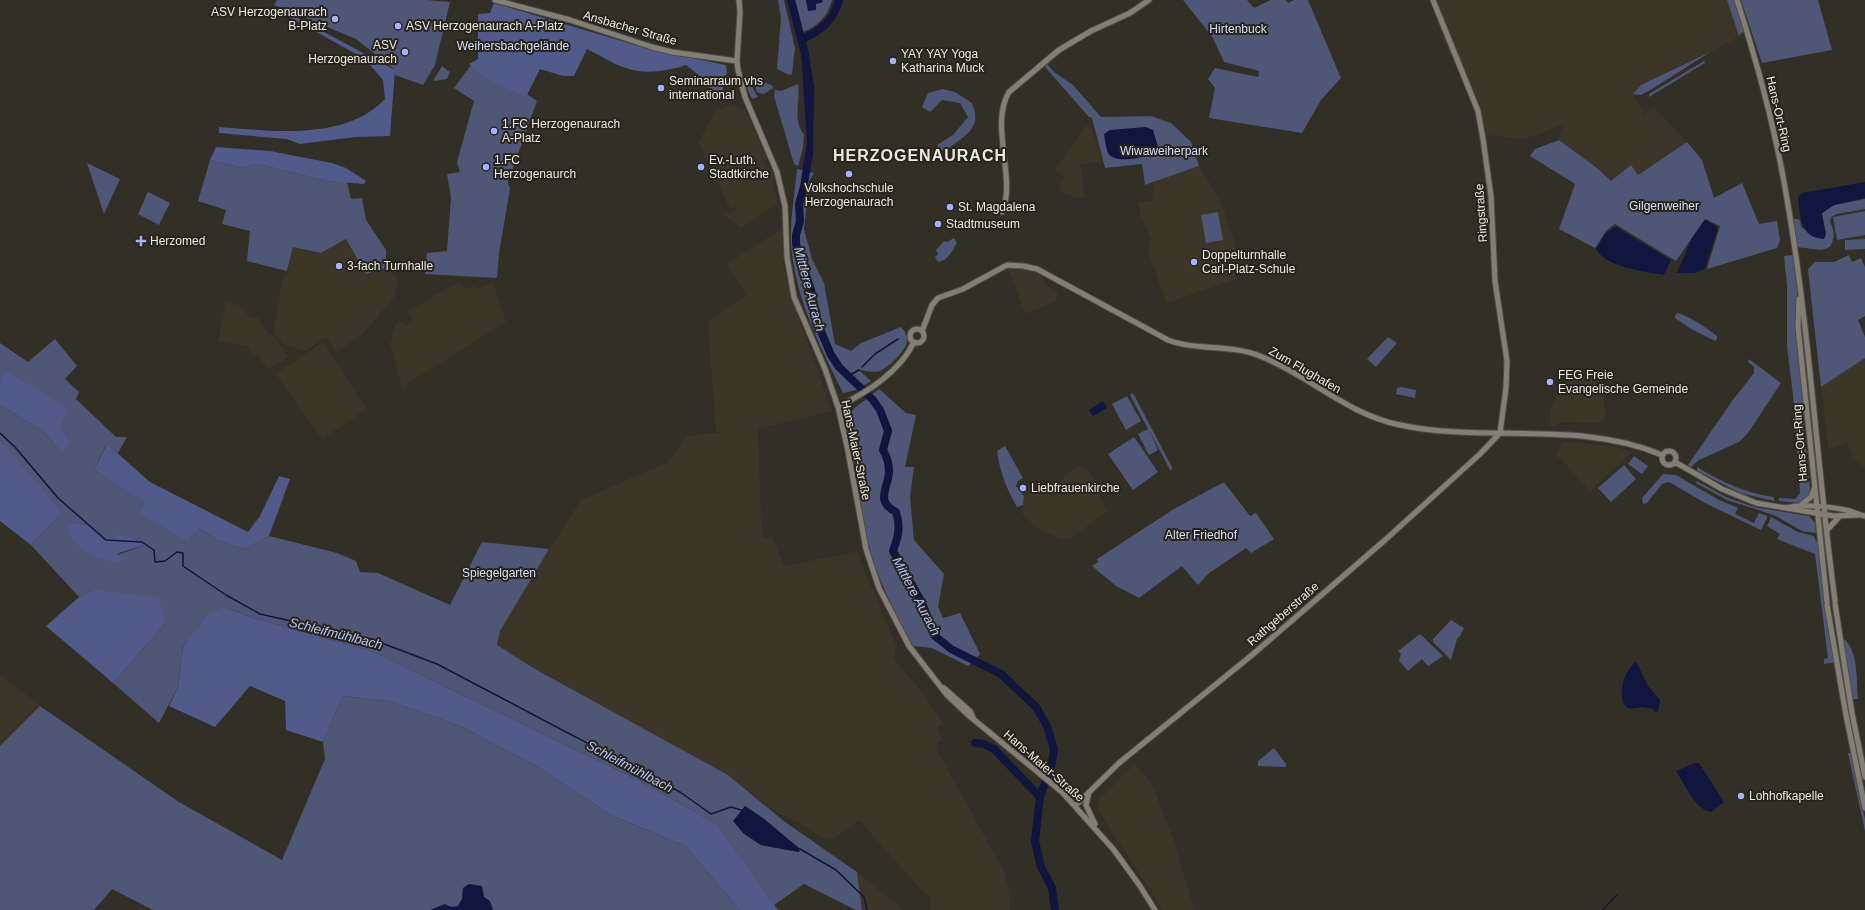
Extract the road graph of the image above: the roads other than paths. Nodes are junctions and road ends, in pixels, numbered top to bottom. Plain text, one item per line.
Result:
1 (495, 0) edge
2 (739, 0) edge
3 (1149, 0) edge
4 (1433, 0) edge
5 (1737, 0) edge
6 (737, 62) junction
7 (1002, 212) dead end
8 (1800, 282) junction
9 (922, 331) junction
10 (914, 342) junction
11 (838, 407) junction
12 (1500, 433) junction
13 (1662, 455) junction
14 (1675, 462) junction
15 (1814, 488) junction
16 (1801, 505) junction
17 (1816, 506) junction
18 (1786, 508) junction
19 (1825, 508) junction
20 (1817, 513) junction
21 (1825, 514) junction
22 (1858, 515) junction
23 (1841, 516) junction
24 (1865, 516) edge
25 (1827, 530) junction
26 (1865, 777) edge
27 (1090, 792) junction
28 (1075, 806) junction
29 (1865, 808) edge
30 (1099, 832) junction
31 (1155, 910) edge

1 - 6 street, Ansbacher Straße
2 - 6 street, Hans-Maier-Straße
3 - 7 street
4 - 12 street, Ringstraße
5 - 8 street, Hans-Ort-Ring
6 - 11 street, Hans-Maier-Straße
8 - 15 street, Hans-Ort-Ring
8 - 19 street, Hans-Ort-Ring
9 - 10 street
9 - 10 street
9 - 12 street, Zum Flughafen
10 - 11 street
11 - 28 street, Hans-Maier-Straße
12 - 13 street, Zum Flughafen
12 - 27 street, Rathgeberstraße
13 - 14 street
13 - 14 street
14 - 18 street
15 - 16 street
15 - 17 street, Hans-Ort-Ring
16 - 17 street
16 - 18 street
17 - 19 street
17 - 20 street, Hans-Ort-Ring
18 - 20 street
19 - 21 street, Hans-Ort-Ring
19 - 22 street
20 - 21 street
20 - 29 street, Hans-Ort-Ring
21 - 23 street
21 - 25 street, Hans-Ort-Ring
22 - 23 street
22 - 24 street
23 - 25 street
25 - 26 street, Hans-Ort-Ring
27 - 28 street, Rathgeberstraße
27 - 30 street
28 - 30 street, Hans-Maier-Straße
30 - 31 street, Hans-Maier-Straße

